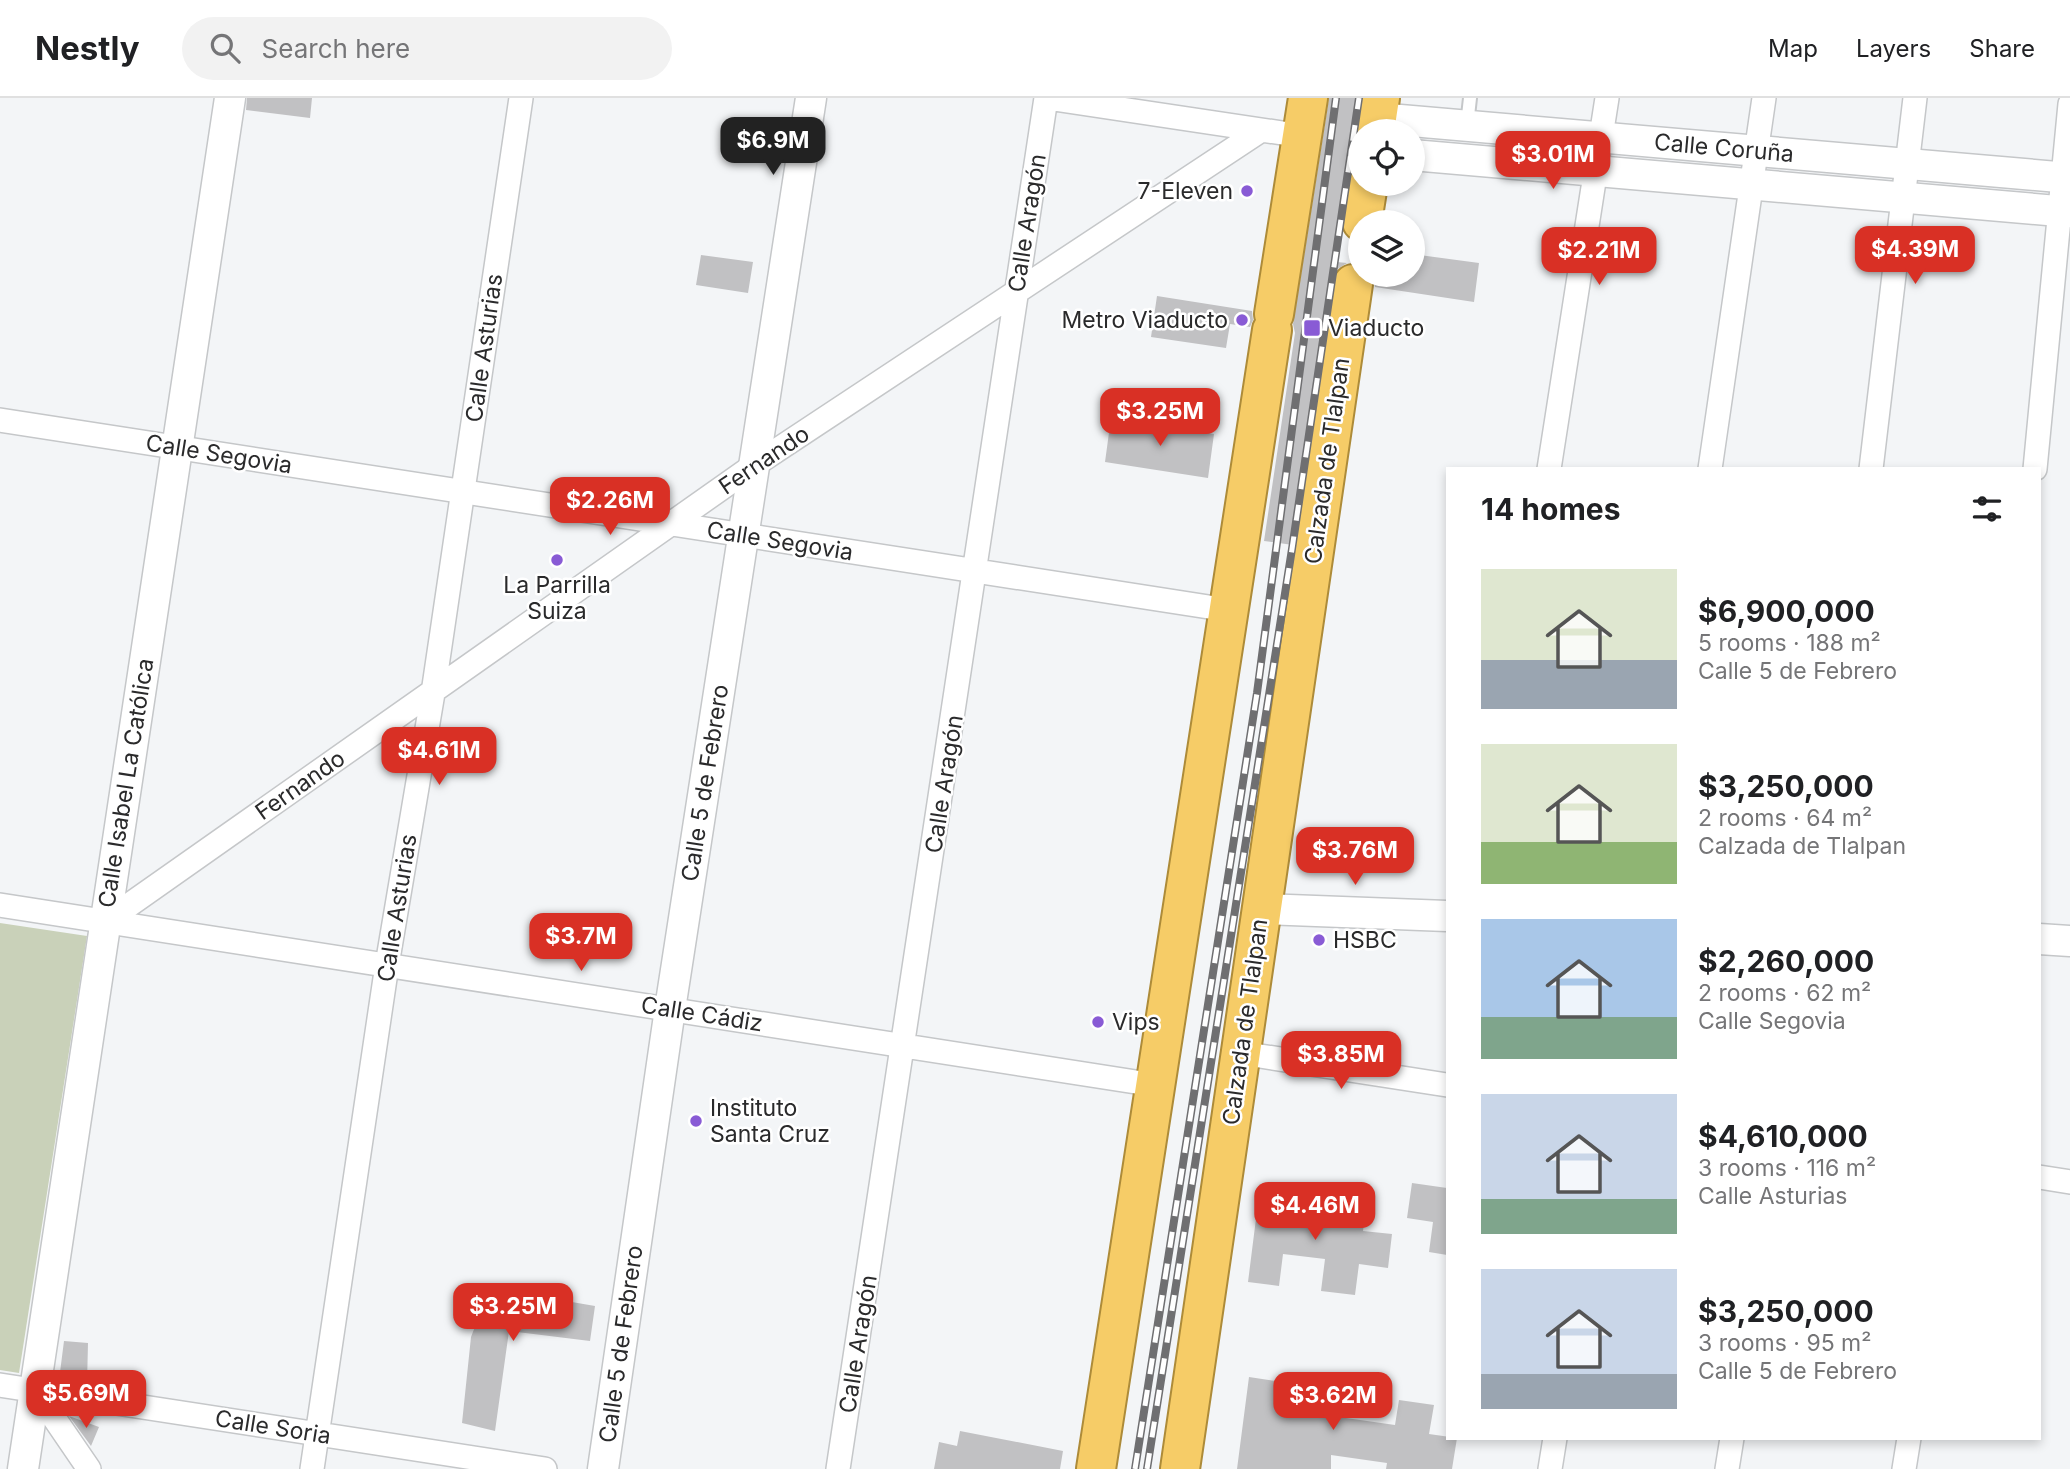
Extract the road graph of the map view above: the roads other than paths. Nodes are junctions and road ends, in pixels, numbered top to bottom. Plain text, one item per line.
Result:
1 (230, 98) edge
2 (521, 98) edge
3 (811, 98) edge
4 (1047, 98) edge
5 (1308, 98) edge
6 (1607, 98) edge
7 (1764, 98) edge
8 (1914, 98) edge
9 (2070, 104) edge
10 (1469, 112) edge
11 (1378, 116) edge
12 (1260, 131) junction
13 (1302, 136) junction
14 (1601, 137) junction
15 (1756, 151) junction
16 (1425, 156) edge
17 (1907, 164) junction
18 (1595, 169) junction
19 (2067, 178) edge
20 (1751, 184) junction
21 (1903, 198) junction
22 (2065, 212) edge
23 (1352, 287) edge
24 (1017, 290) junction
25 (0, 420) edge
26 (177, 447) junction
27 (753, 466) junction
28 (1549, 467) edge
29 (1710, 467) edge
30 (1871, 467) edge
31 (2035, 467) edge
32 (463, 491) junction
33 (672, 524) junction
34 (743, 535) junction
35 (976, 571) junction
36 (1228, 610) junction
37 (433, 693) junction
38 (0, 905) edge
39 (1262, 909) junction
40 (1446, 916) edge
41 (105, 922) junction
42 (2041, 940) edge
43 (2070, 941) edge
44 (387, 965) junction
45 (670, 1009) junction
46 (905, 1046) junction
47 (1241, 1053) junction
48 (1155, 1085) junction
49 (1446, 1085) edge
50 (2041, 1177) edge
51 (2070, 1182) edge
52 (0, 1385) edge
53 (35, 1390) junction
54 (317, 1434) junction
55 (1555, 1440) edge
56 (1732, 1440) edge
57 (1909, 1440) edge
58 (23, 1469) edge
59 (89, 1469) edge
60 (312, 1469) edge
61 (545, 1469) edge
62 (603, 1469) edge
63 (838, 1469) edge
64 (1096, 1469) edge
65 (1180, 1469) edge
66 (1550, 1469) edge
67 (1727, 1469) edge
68 (1905, 1469) edge

1 - 26 street, Calle Isabel La Católica
2 - 32 street, Calle Asturias
3 - 27 street, Calle 5 de Febrero
4 - 12 street
4 - 24 street, Calle Aragón
5 - 13 highway
6 - 14 street
7 - 15 street
8 - 17 street
9 - 19 street
10 - 11 street, Calle Coruña
10 - 14 street, Calle Coruña
12 - 13 street
12 - 24 street, Fernando
13 - 36 highway
14 - 15 street, Calle Coruña
14 - 18 street
15 - 17 street, Calle Coruña
15 - 20 street
16 - 18 street, Calle Coruña
17 - 19 street, Calle Coruña
17 - 21 street
18 - 20 street, Calle Coruña
18 - 28 street
19 - 22 street
20 - 21 street, Calle Coruña
20 - 29 street
21 - 22 street, Calle Coruña
21 - 30 street
22 - 31 street
23 - 39 highway, Calzada de Tlalpan
24 - 27 street, Fernando
24 - 35 street, Calle Aragón
25 - 26 street, Calle Segovia
26 - 32 street, Calle Segovia
26 - 41 street, Calle Isabel La Católica
27 - 33 street, Fernando
27 - 34 street, Calle 5 de Febrero
32 - 33 street, Calle Segovia
32 - 37 street, Calle Asturias
33 - 34 street, Calle Segovia
33 - 37 street, Fernando
34 - 35 street, Calle Segovia
34 - 45 street, Calle 5 de Febrero
35 - 36 street, Calle Segovia
35 - 46 street, Calle Aragón
36 - 48 highway
37 - 41 street, Fernando
37 - 44 street, Calle Asturias
38 - 41 street, Calle Cádiz
39 - 40 street
39 - 47 highway, Calzada de Tlalpan
41 - 44 street, Calle Cádiz
41 - 53 street, Calle Isabel La Católica
42 - 43 street
44 - 45 street, Calle Cádiz
44 - 54 street, Calle Asturias
45 - 46 street, Calle Cádiz
45 - 62 street, Calle 5 de Febrero
46 - 48 street, Calle Cádiz
46 - 63 street, Calle Aragón
47 - 49 street
47 - 65 highway, Calzada de Tlalpan
48 - 64 highway
50 - 51 street
52 - 53 street, Calle Soria
53 - 54 street, Calle Soria
53 - 58 street, Calle Isabel La Católica
53 - 59 street
54 - 60 street, Calle Asturias
54 - 61 street, Calle Soria
55 - 66 street
56 - 67 street
57 - 68 street

